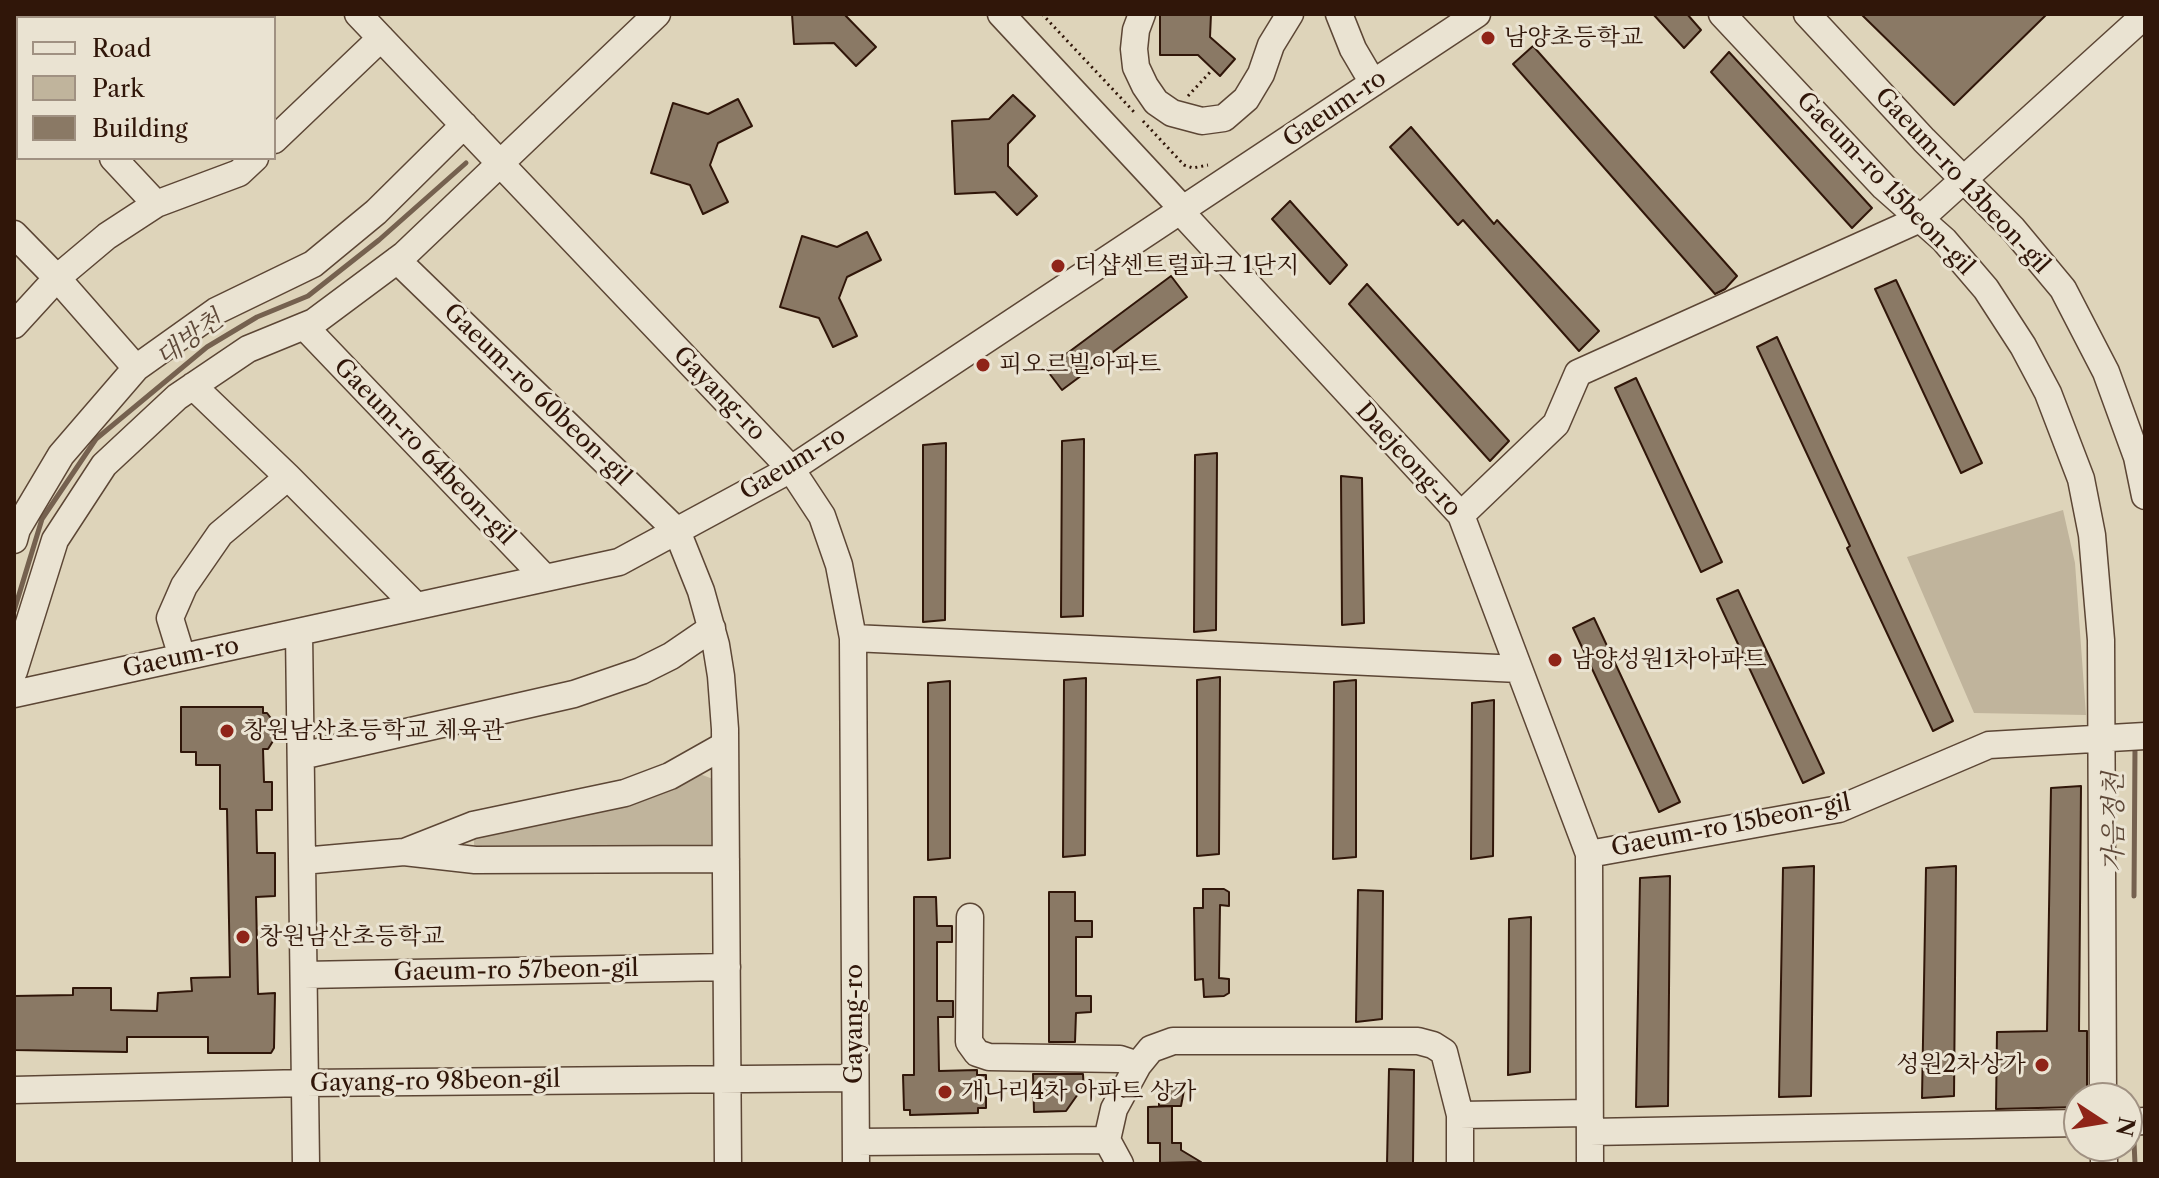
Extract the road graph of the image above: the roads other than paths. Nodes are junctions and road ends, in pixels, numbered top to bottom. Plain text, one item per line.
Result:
1 (358, 14) edge
2 (657, 14) edge
3 (1001, 14) edge
4 (1142, 14) edge
5 (1290, 14) edge
6 (1339, 14) edge
7 (1477, 14) edge
8 (1722, 14) edge
9 (1807, 14) edge
10 (2145, 15) edge
11 (381, 38) junction
12 (1373, 83) junction
13 (464, 125) junction
14 (276, 136) edge
15 (115, 160) edge
16 (253, 160) edge
17 (499, 162) junction
18 (1963, 178) junction
19 (156, 204) junction
20 (1180, 211) junction
21 (1920, 219) junction
22 (14, 234) edge
23 (397, 260) junction
24 (57, 278) junction
25 (14, 325) edge
26 (304, 326) junction
27 (136, 368) junction
28 (193, 386) junction
29 (791, 469) junction
30 (288, 477) junction
31 (2144, 491) edge
32 (1461, 515) junction
33 (677, 531) junction
34 (14, 540) edge
35 (545, 578) junction
36 (416, 606) junction
37 (712, 628) junction
38 (299, 632) junction
39 (853, 638) junction
40 (182, 657) junction
41 (1519, 669) junction
42 (14, 671) edge
43 (14, 694) edge
44 (2145, 736) edge
45 (2101, 739) junction
46 (725, 745) junction
47 (301, 756) junction
48 (404, 852) junction
49 (1589, 854) junction
50 (726, 859) junction
51 (302, 861) junction
52 (970, 917) dead end
53 (727, 967) junction
54 (304, 975) junction
55 (1138, 1065) junction
56 (855, 1078) junction
57 (728, 1079) junction
58 (2103, 1082) edge
59 (305, 1083) junction
60 (14, 1090) edge
61 (1460, 1115) junction
62 (1590, 1122) junction
63 (2063, 1123) edge
64 (1107, 1140) junction
65 (972, 1152) edge
66 (856, 1153) edge
67 (306, 1164) edge
68 (728, 1164) edge
69 (1120, 1164) edge
70 (1460, 1164) edge
71 (1590, 1164) edge

1 - 11 street, Gayang-ro
2 - 17 street
3 - 20 street, Daejeong-ro
4 - 5 street
6 - 12 street
7 - 12 street, Gaeum-ro
8 - 21 street, Gaeum-ro 15beon-gil
9 - 18 street, Gaeum-ro 13beon-gil
10 - 18 street
11 - 13 street, Gayang-ro
11 - 14 street
12 - 20 street, Gaeum-ro
13 - 17 street, Gayang-ro
13 - 27 street
15 - 19 street
16 - 19 street
17 - 23 street
17 - 29 street, Gayang-ro
18 - 21 street
18 - 31 street, Gaeum-ro 13beon-gil
19 - 24 street
20 - 29 street, Gaeum-ro
20 - 32 street, Daejeong-ro
21 - 32 street
21 - 45 street, Gaeum-ro 15beon-gil
22 - 24 street
23 - 26 street
23 - 33 street, Gaeum-ro 60beon-gil
24 - 25 street
24 - 27 street
26 - 28 street
26 - 35 street, Gaeum-ro 64beon-gil
27 - 34 street
28 - 30 street
28 - 42 street
29 - 33 street, Gaeum-ro
29 - 39 street, Gayang-ro
30 - 36 street
30 - 40 street
32 - 41 street, Daejeong-ro
33 - 35 street, Gaeum-ro
33 - 37 street
35 - 36 street, Gaeum-ro
36 - 38 street, Gaeum-ro
37 - 46 street
37 - 47 street
38 - 40 street, Gaeum-ro
38 - 47 street
39 - 41 street
39 - 56 street, Gayang-ro
40 - 43 street, Gaeum-ro
41 - 49 street, Daejeong-ro
44 - 45 street
45 - 49 street, Gaeum-ro 15beon-gil
45 - 58 street, Gaeum-ro 15beon-gil
46 - 48 street
46 - 50 street
47 - 51 street
48 - 50 street
48 - 51 street
49 - 62 street, Daejeong-ro
50 - 53 street
51 - 54 street
52 - 55 street
53 - 54 street, Gaeum-ro 57beon-gil
53 - 57 street
54 - 59 street
55 - 61 street
55 - 64 street
56 - 57 street, Gayang-ro 98beon-gil
56 - 66 street, Gayang-ro
57 - 59 street, Gayang-ro 98beon-gil
57 - 68 street
59 - 60 street, Gayang-ro 98beon-gil
59 - 67 street
61 - 62 street
61 - 70 street
62 - 63 street
62 - 71 street, Daejeong-ro
64 - 65 street
64 - 69 street
65 - 66 street

